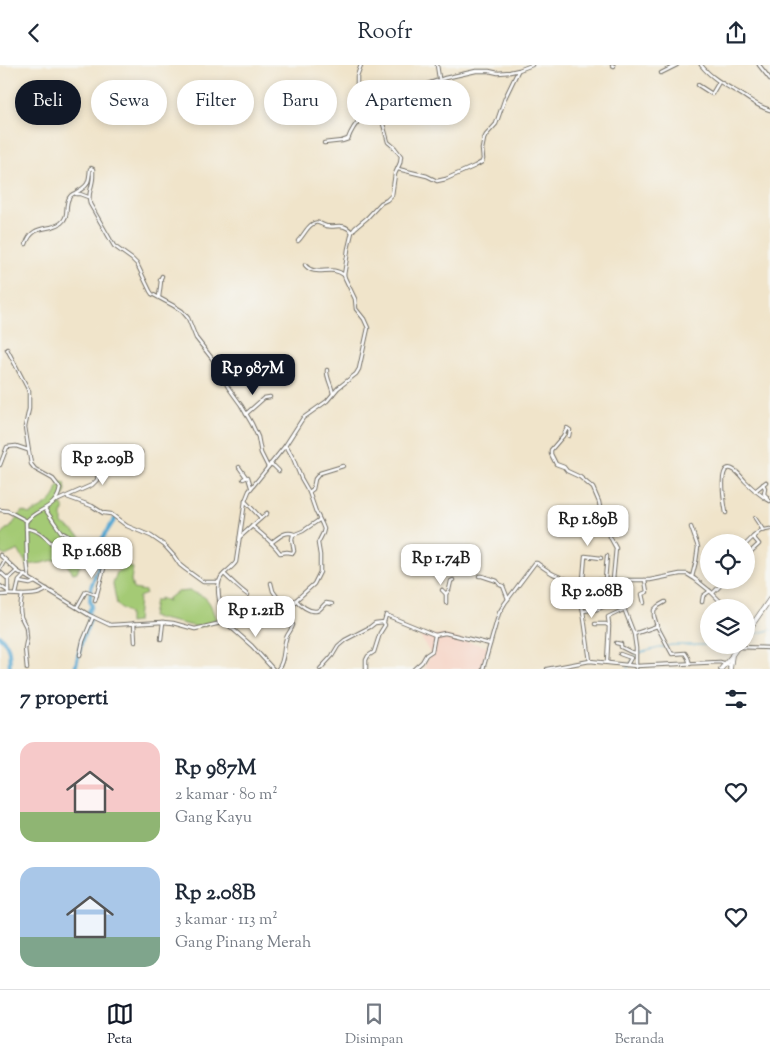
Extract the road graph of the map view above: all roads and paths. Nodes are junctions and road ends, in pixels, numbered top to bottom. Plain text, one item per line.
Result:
1 (361, 65) edge
2 (437, 65) edge
3 (532, 65) edge
4 (677, 65) edge
5 (701, 65) edge
6 (759, 65) edge
7 (764, 65) edge
8 (762, 69) junction
9 (518, 71) junction
10 (661, 73) dead end
11 (439, 79) joint
12 (770, 79) edge
13 (356, 80) edge
14 (719, 81) junction
15 (698, 85) dead end
16 (770, 110) edge
17 (354, 125) edge
18 (383, 125) edge
19 (324, 143) dead end
20 (398, 169) junction
21 (70, 195) junction
22 (88, 197) junction
23 (352, 233) junction
24 (298, 241) dead end
25 (26, 244) dead end
26 (304, 265) dead end
27 (344, 275) junction
28 (162, 276) dead end
29 (159, 297) junction
30 (7, 349) dead end
31 (327, 370) dead end
32 (332, 395) junction
33 (270, 397) dead end
34 (246, 414) junction
35 (569, 436) dead end
36 (285, 446) junction
37 (29, 450) junction
38 (140, 452) dead end
39 (0, 465) edge
40 (269, 466) junction
41 (343, 466) dead end
42 (239, 467) dead end
43 (279, 471) dead end
44 (246, 477) junction
45 (243, 479) dead end
46 (251, 488) junction
47 (755, 491) junction
48 (310, 492) junction
49 (67, 497) junction
50 (766, 499) junction
51 (244, 501) junction
52 (770, 501) edge
53 (54, 502) junction
54 (45, 509) junction
55 (0, 510) edge
56 (267, 513) dead end
57 (726, 513) dead end
58 (755, 518) dead end
59 (261, 519) junction
60 (319, 520) junction
61 (27, 521) junction
62 (252, 526) junction
63 (691, 527) dead end
64 (26, 529) junction
65 (770, 529) edge
66 (763, 530) junction
67 (294, 534) junction
68 (755, 535) edge
69 (239, 538) junction
70 (75, 541) junction
71 (90, 543) dead end
72 (271, 543) junction
73 (0, 556) edge
74 (607, 556) dead end
75 (601, 558) dead end
76 (5, 560) junction
77 (106, 561) dead end
78 (0, 571) edge
79 (17, 571) junction
80 (224, 574) junction
81 (25, 575) junction
82 (479, 576) dead end
83 (692, 577) junction
84 (29, 578) junction
85 (8, 579) junction
86 (583, 579) junction
87 (453, 580) dead end
88 (576, 580) junction
89 (604, 580) junction
90 (613, 580) junction
91 (645, 580) junction
92 (19, 582) junction
93 (36, 582) junction
94 (218, 582) junction
95 (271, 583) dead end
96 (0, 586) edge
97 (47, 589) junction
98 (716, 589) edge
99 (442, 590) dead end
100 (712, 592) junction
101 (8, 593) junction
102 (592, 593) dead end
103 (16, 594) junction
104 (446, 594) junction
105 (0, 595) edge
106 (22, 595) junction
107 (97, 595) junction
108 (248, 595) dead end
109 (580, 595) junction
110 (508, 599) junction
111 (620, 599) junction
112 (703, 599) edge
113 (719, 599) edge
114 (770, 599) edge
115 (95, 601) dead end
116 (296, 601) junction
117 (665, 602) dead end
118 (446, 603) dead end
119 (607, 603) junction
120 (644, 603) dead end
121 (332, 604) dead end
122 (77, 607) junction
123 (625, 609) junction
124 (583, 611) junction
125 (93, 617) junction
126 (287, 618) junction
127 (755, 621) edge
128 (163, 622) junction
129 (384, 622) junction
130 (134, 623) junction
131 (226, 623) junction
132 (595, 624) dead end
133 (609, 624) junction
134 (656, 626) junction
135 (634, 634) junction
136 (435, 635) junction
137 (161, 639) dead end
138 (135, 642) dead end
139 (616, 643) dead end
140 (490, 644) junction
141 (770, 648) edge
142 (755, 649) edge
143 (620, 654) dead end
144 (636, 654) junction
145 (734, 654) edge
146 (80, 655) dead end
147 (590, 661) junction
148 (607, 663) junction
149 (690, 664) junction
150 (628, 665) junction
151 (730, 666) edge
152 (636, 668) edge
153 (27, 669) edge
154 (273, 669) edge
155 (278, 669) edge
156 (320, 669) edge
157 (366, 669) edge
158 (414, 669) edge
159 (484, 669) edge
160 (547, 669) edge
161 (721, 669) edge

1 - 13 street
2 - 11 street
3 - 9 street
4 - 10 street
5 - 14 street
6 - 8 street
7 - 8 street
8 - 12 street
9 - 11 street
9 - 20 street
14 - 15 street
14 - 16 street
17 - 19 street
18 - 20 street
20 - 23 street
21 - 22 street
21 - 22 street
21 - 25 street
22 - 29 street
23 - 24 street
23 - 27 street
26 - 27 street
27 - 32 street
28 - 29 street
29 - 34 street
30 - 37 street
31 - 32 street
32 - 36 street
33 - 34 street
34 - 40 street
35 - 90 street
36 - 40 street
36 - 48 street
37 - 39 street
37 - 53 street
38 - 49 street
40 - 43 street
40 - 46 street
41 - 48 street
42 - 44 street
44 - 45 street
44 - 46 street
46 - 51 street
47 - 50 street
47 - 50 street
47 - 57 street
48 - 60 street
49 - 53 street
49 - 94 street
50 - 52 street
51 - 59 street
51 - 69 street
53 - 54 street
54 - 61 street
54 - 70 street
55 - 61 street
56 - 59 street
58 - 66 street
59 - 62 street
60 - 67 street
60 - 116 street
61 - 64 street
62 - 69 street
62 - 72 street
63 - 83 street
64 - 70 street
64 - 84 street
65 - 66 street
66 - 68 street
67 - 72 street
67 - 72 street
69 - 80 street
70 - 71 street
73 - 76 street
74 - 89 street
75 - 86 street
76 - 78 street
76 - 79 street
77 - 107 street
78 - 85 street
79 - 81 street
79 - 85 street
80 - 94 street
80 - 108 street
81 - 84 street
81 - 92 street
82 - 110 street
83 - 91 street
83 - 100 street
84 - 93 street
85 - 101 street
86 - 88 street
86 - 89 street
87 - 104 street
88 - 109 street
88 - 110 street
89 - 90 street
89 - 119 street
90 - 91 street
90 - 111 street
91 - 120 street
92 - 93 street
92 - 103 street
93 - 97 street
94 - 131 street
95 - 126 street
96 - 101 street
97 - 106 street
97 - 122 street
98 - 100 street
99 - 104 street
100 - 112 street
100 - 113 street
101 - 103 street
101 - 105 street
102 - 109 street
103 - 106 street
104 - 118 street
106 - 153 street
107 - 115 street
107 - 122 street
109 - 124 street
110 - 140 street
111 - 119 street
111 - 123 street
114 - 127 main road
116 - 121 street
116 - 126 street
117 - 134 street
119 - 124 street
122 - 125 street
123 - 133 street
123 - 135 street
124 - 147 street
125 - 130 street
125 - 146 street
126 - 155 street
128 - 130 street
128 - 131 street
128 - 137 street
129 - 136 street
129 - 156 street
129 - 157 street
130 - 138 street
131 - 154 street
132 - 133 street
133 - 148 street
134 - 135 street
134 - 149 street
135 - 144 street
136 - 140 street
136 - 158 street
139 - 144 street
140 - 159 street
141 - 142 street
143 - 150 street
144 - 152 street
145 - 151 main road
147 - 148 street
147 - 160 street
148 - 150 street
149 - 151 street
149 - 152 street
150 - 152 street
151 - 161 main road

